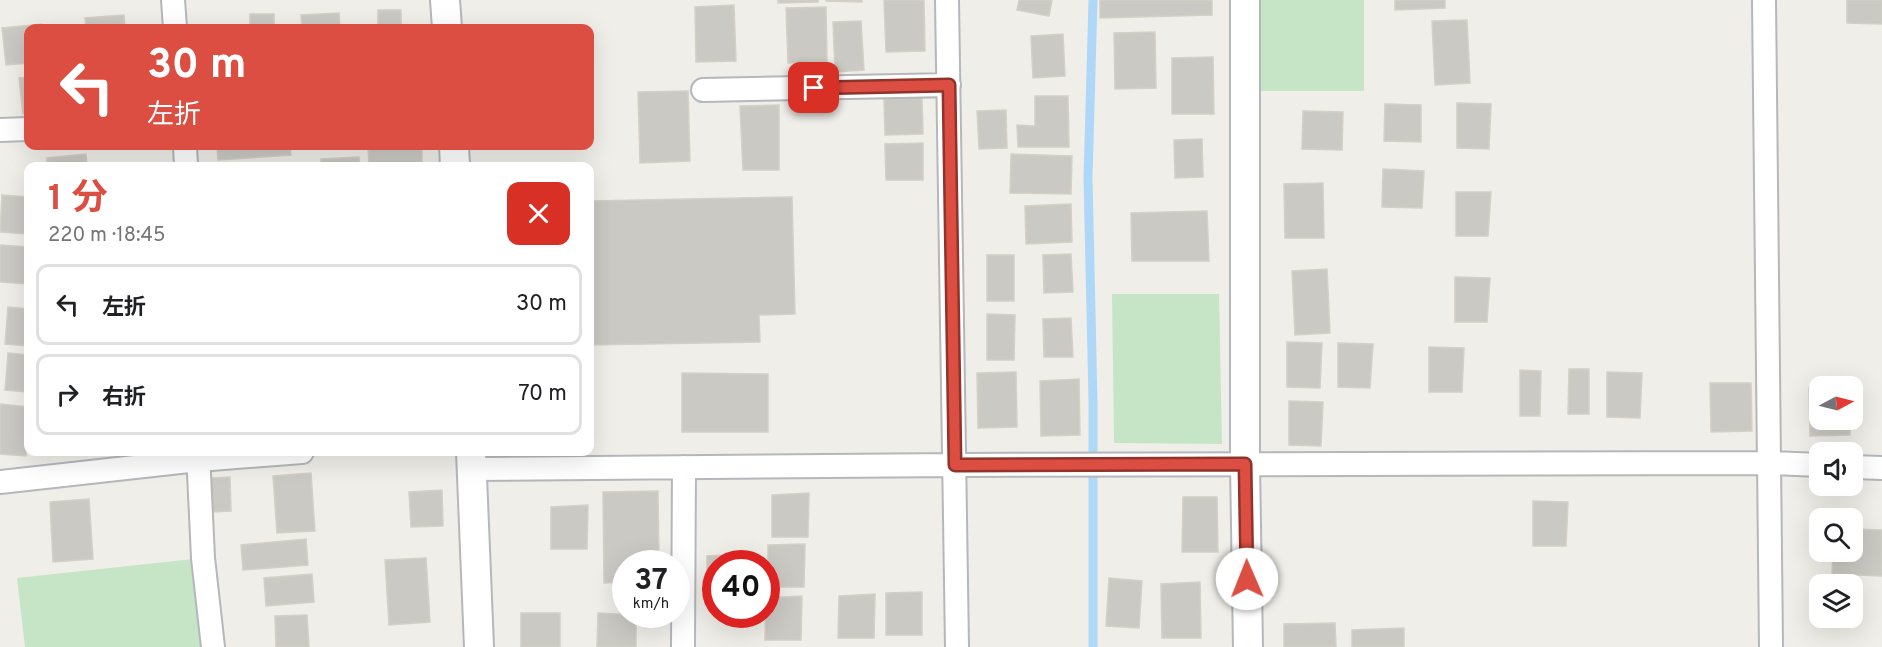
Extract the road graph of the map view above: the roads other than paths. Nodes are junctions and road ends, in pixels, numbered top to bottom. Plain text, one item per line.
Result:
1 (173, 0) edge
2 (445, 0) edge
3 (947, 0) edge
4 (1245, 0) edge
5 (1764, 0) edge
6 (176, 24) edge
7 (447, 24) edge
8 (949, 85) junction
9 (703, 90) dead end
10 (24, 129) edge
11 (0, 130) edge
12 (198, 456) edge
13 (472, 460) edge
14 (1770, 463) junction
15 (1245, 464) junction
16 (955, 465) junction
17 (1809, 465) edge
18 (684, 467) junction
19 (1863, 467) edge
20 (1882, 468) edge
21 (0, 482) edge
22 (213, 647) edge
23 (479, 647) edge
24 (683, 647) edge
25 (957, 647) edge
26 (1248, 647) edge
27 (1771, 647) edge

1 - 6 street
2 - 7 street
3 - 8 street
4 - 15 street
5 - 14 street
8 - 9 street
8 - 16 street
10 - 11 street
12 - 21 street
12 - 22 street
13 - 18 street
13 - 23 street
14 - 15 street
14 - 17 street
14 - 27 street
15 - 16 street
15 - 26 street
16 - 18 street
16 - 25 street
18 - 24 street
19 - 20 street

